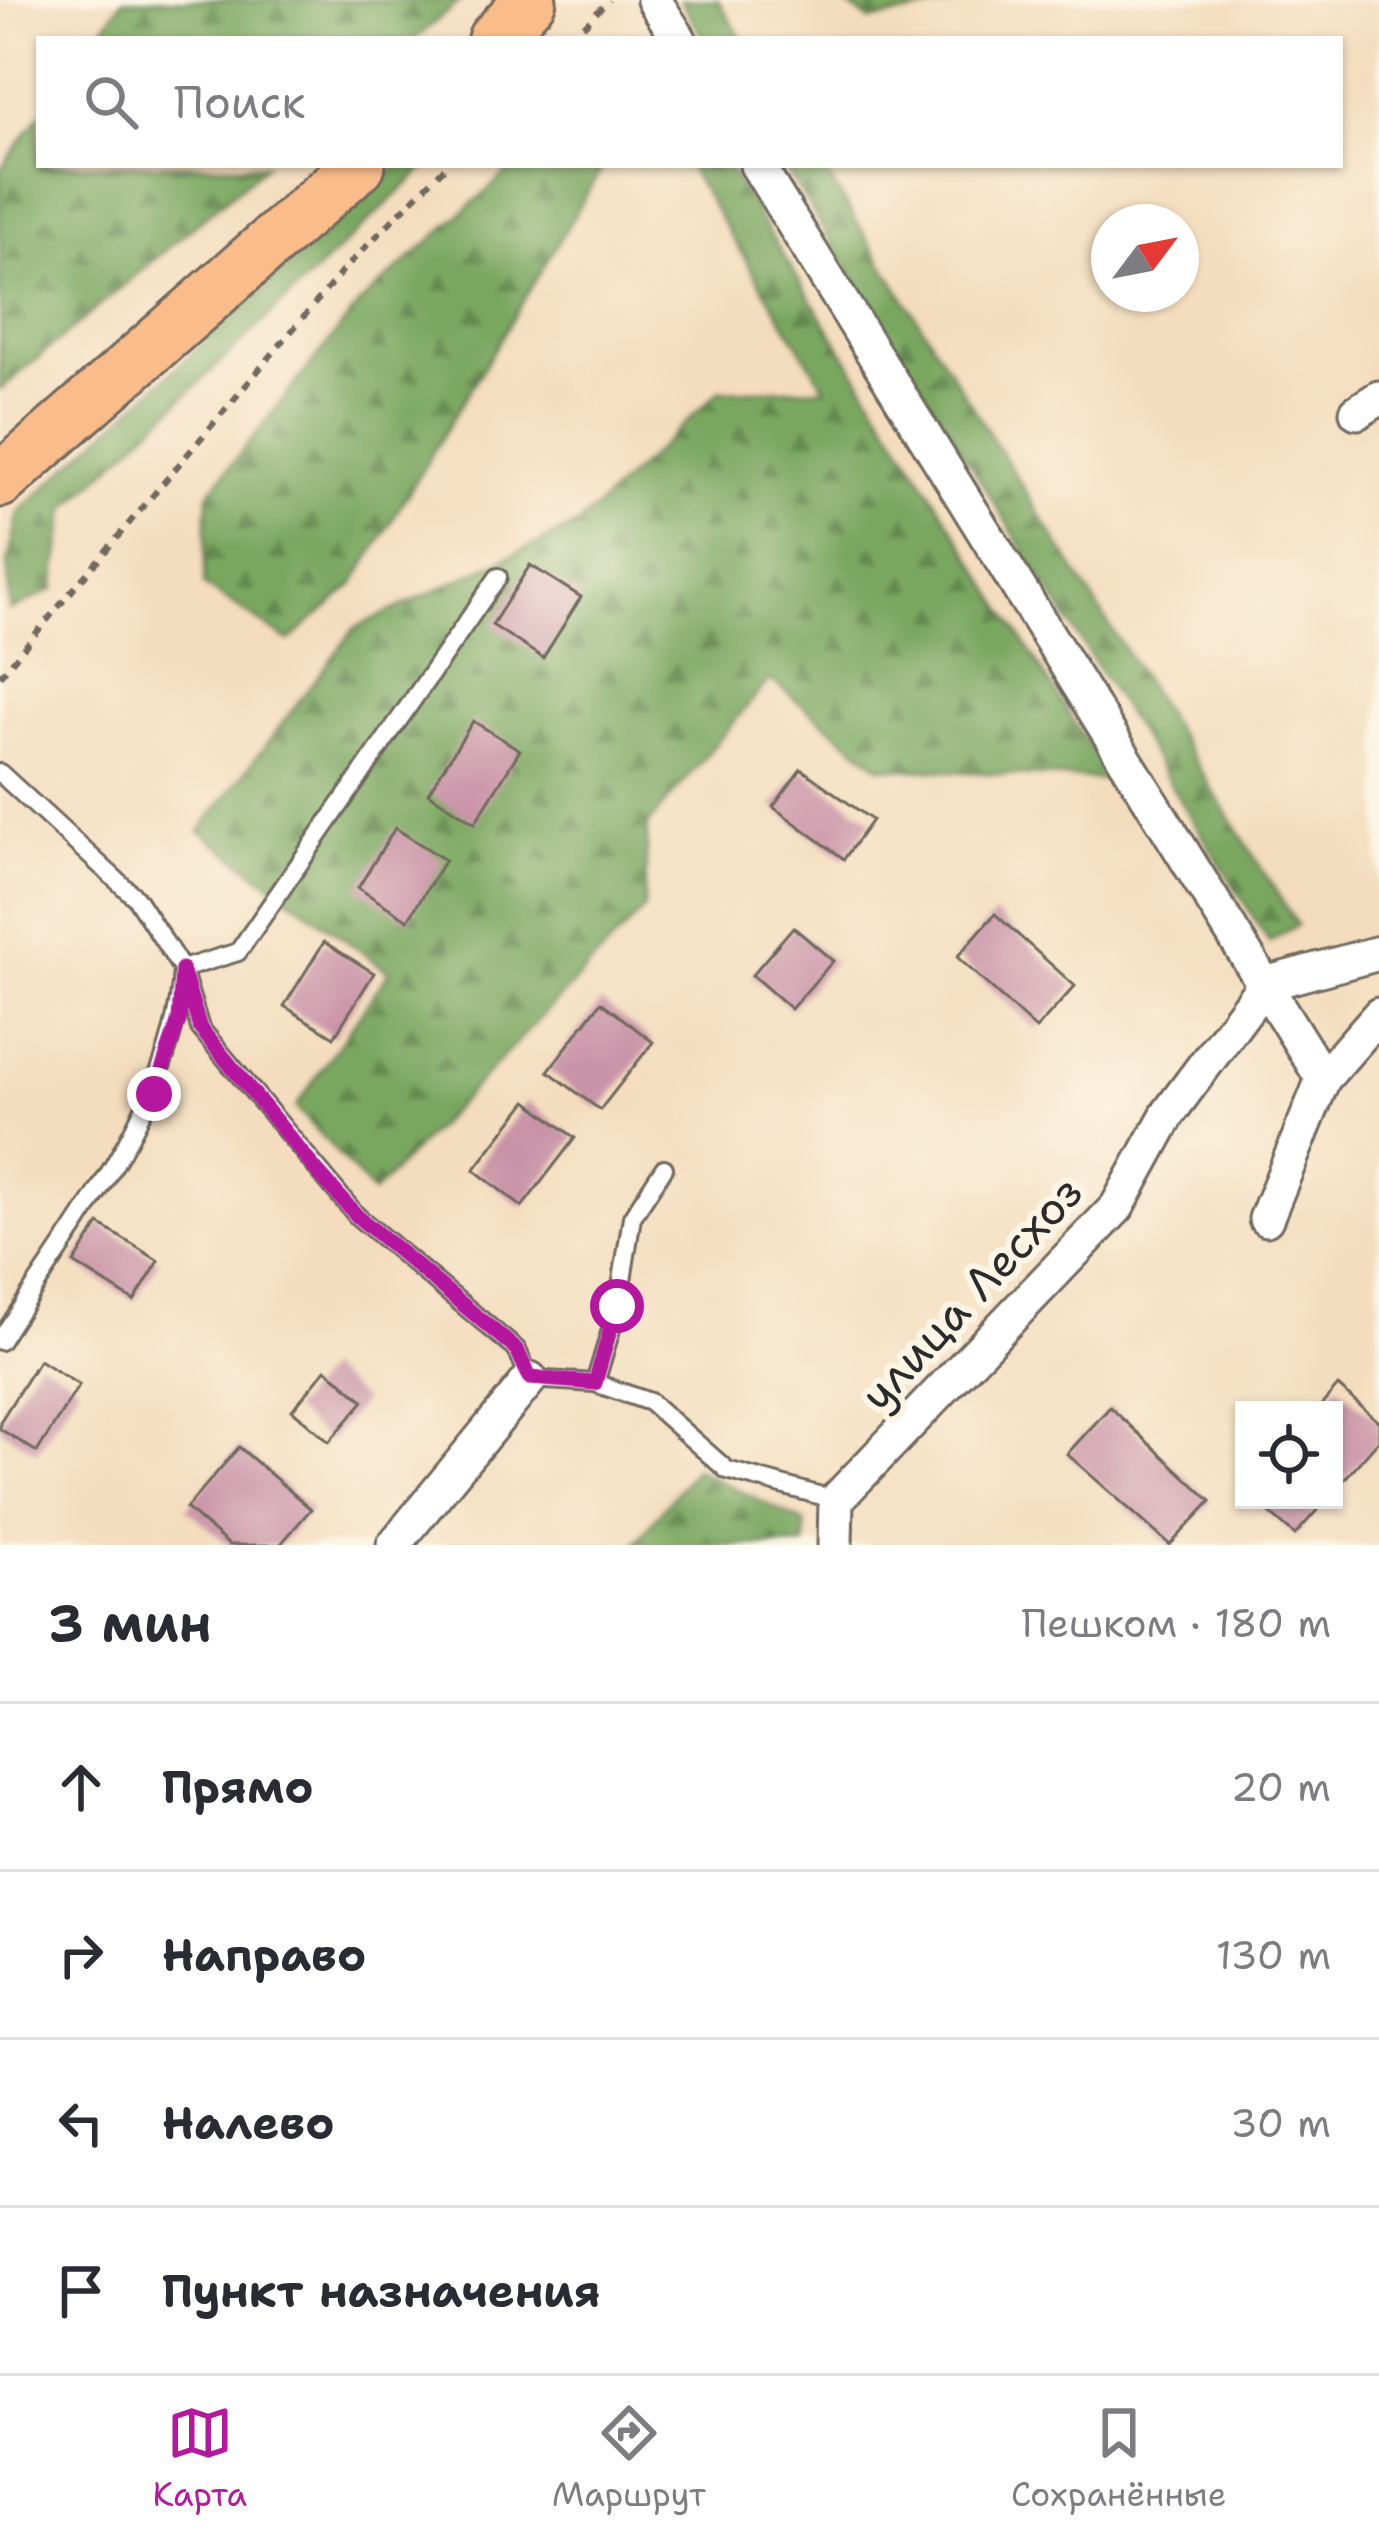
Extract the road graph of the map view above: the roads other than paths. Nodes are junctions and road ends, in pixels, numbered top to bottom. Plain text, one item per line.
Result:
1 (530, 0) edge
2 (655, 0) edge
3 (497, 36) edge
4 (677, 36) edge
5 (356, 168) edge
6 (759, 168) edge
7 (0, 481) edge
8 (498, 578) dead end
9 (0, 773) edge
10 (1379, 952) edge
11 (182, 969) junction
12 (1265, 984) junction
13 (1379, 1015) edge
14 (1322, 1079) junction
15 (664, 1168) dead end
16 (1267, 1219) dead end
17 (0, 1341) edge
18 (530, 1378) junction
19 (595, 1383) junction
20 (836, 1500) junction
21 (394, 1545) edge
22 (835, 1545) edge

1 - 3 main road
2 - 4 street
5 - 7 main road
6 - 12 street
8 - 11 lane
9 - 11 lane
10 - 12 street
11 - 17 lane
11 - 18 lane
12 - 14 street
12 - 20 street, улица Лесхоз
13 - 14 street
14 - 16 street
15 - 19 lane
18 - 19 lane
18 - 21 street
19 - 20 lane
20 - 22 street

